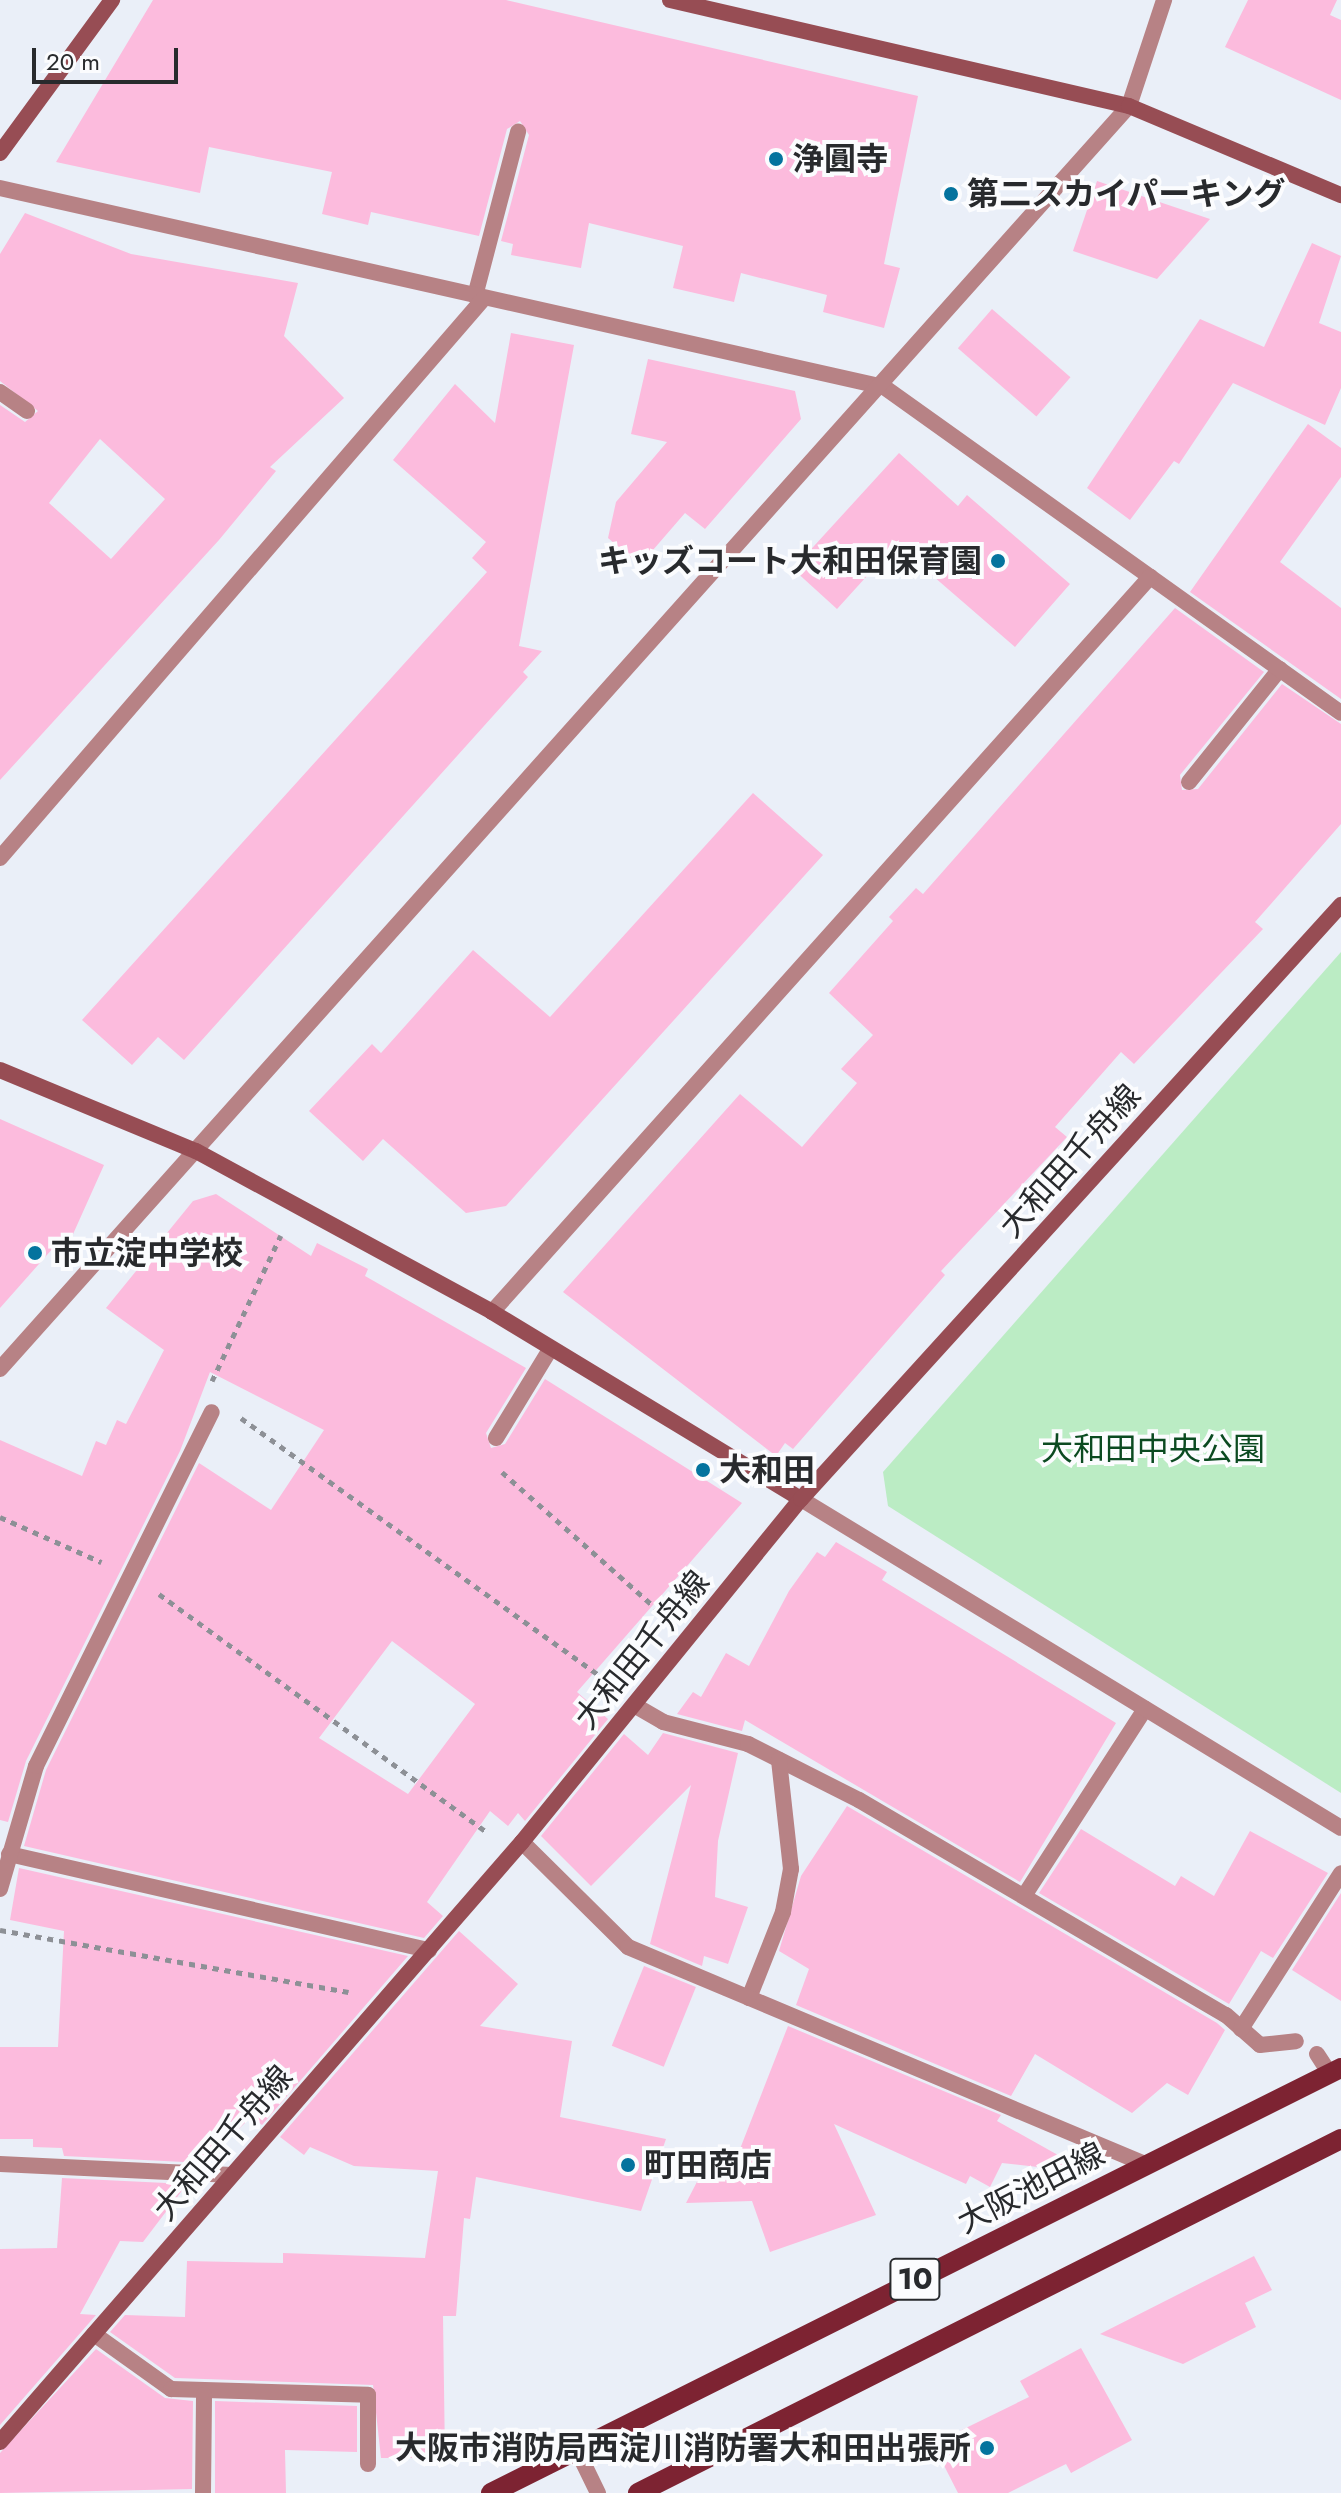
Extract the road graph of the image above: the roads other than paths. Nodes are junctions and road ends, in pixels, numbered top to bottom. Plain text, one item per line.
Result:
1 (112, 0) edge
2 (670, 0) edge
3 (1164, 0) edge
4 (1129, 106) junction
5 (518, 132) dead end
6 (0, 153) edge
7 (0, 188) edge
8 (1341, 195) edge
9 (480, 297) junction
10 (884, 387) junction
11 (0, 392) edge
12 (27, 411) dead end
13 (1150, 577) junction
14 (1280, 669) junction
15 (1341, 713) edge
16 (1189, 782) dead end
17 (0, 858) edge
18 (1341, 905) edge
19 (0, 1070) edge
20 (196, 1151) junction
21 (492, 1312) junction
22 (551, 1348) junction
23 (0, 1369) edge
24 (212, 1412) road end
25 (496, 1438) road end
26 (801, 1499) junction
27 (634, 1705) junction
28 (1145, 1709) junction
29 (779, 1760) junction
30 (1341, 1828) edge
31 (518, 1847) junction
32 (9, 1854) junction
33 (1341, 1873) edge
34 (0, 1889) edge
35 (1024, 1896) junction
36 (429, 1950) junction
37 (749, 1998) junction
38 (1241, 2029) junction
39 (1296, 2041) dead end
40 (1317, 2054) dead end
41 (1336, 2071) edge
42 (1341, 2139) edge
43 (0, 2164) edge
44 (1145, 2164) junction
45 (232, 2175) junction
46 (94, 2334) junction
47 (204, 2395) junction
48 (1, 2439) edge
49 (577, 2450) junction
50 (368, 2464) dead end
51 (203, 2493) edge
52 (491, 2493) edge
53 (598, 2493) edge
54 (638, 2493) edge

1 - 6 main road
2 - 4 main road
3 - 4 street
4 - 8 main road
4 - 10 street
5 - 9 street
7 - 9 street
9 - 10 street
9 - 17 street
10 - 13 street
10 - 20 street
11 - 12 street
13 - 14 street
13 - 21 street
14 - 15 street
14 - 16 street
18 - 26 main road, 大和田千舟線
19 - 20 main road
20 - 21 main road
20 - 23 street
21 - 22 main road
22 - 25 street
22 - 26 main road
24 - 32 street
26 - 27 main road, 大和田千舟線
26 - 28 street
27 - 29 street
27 - 31 main road, 大和田千舟線
28 - 30 street
28 - 35 street
29 - 35 street
29 - 37 street
31 - 36 main road, 大和田千舟線
31 - 37 street
32 - 34 street
32 - 36 street
33 - 38 street
35 - 38 street
36 - 45 main road, 大和田千舟線
37 - 44 street
38 - 39 street
40 - 41 street
41 - 44 main road, 大阪池田線 / 10
42 - 54 main road, 10
43 - 45 street
44 - 49 main road, 大阪池田線 / 10
45 - 46 main road, 大和田千舟線
46 - 47 street
46 - 48 main road, 大和田千舟線
47 - 50 street
47 - 51 street
49 - 52 main road, 大阪池田線 / 10
49 - 53 street

